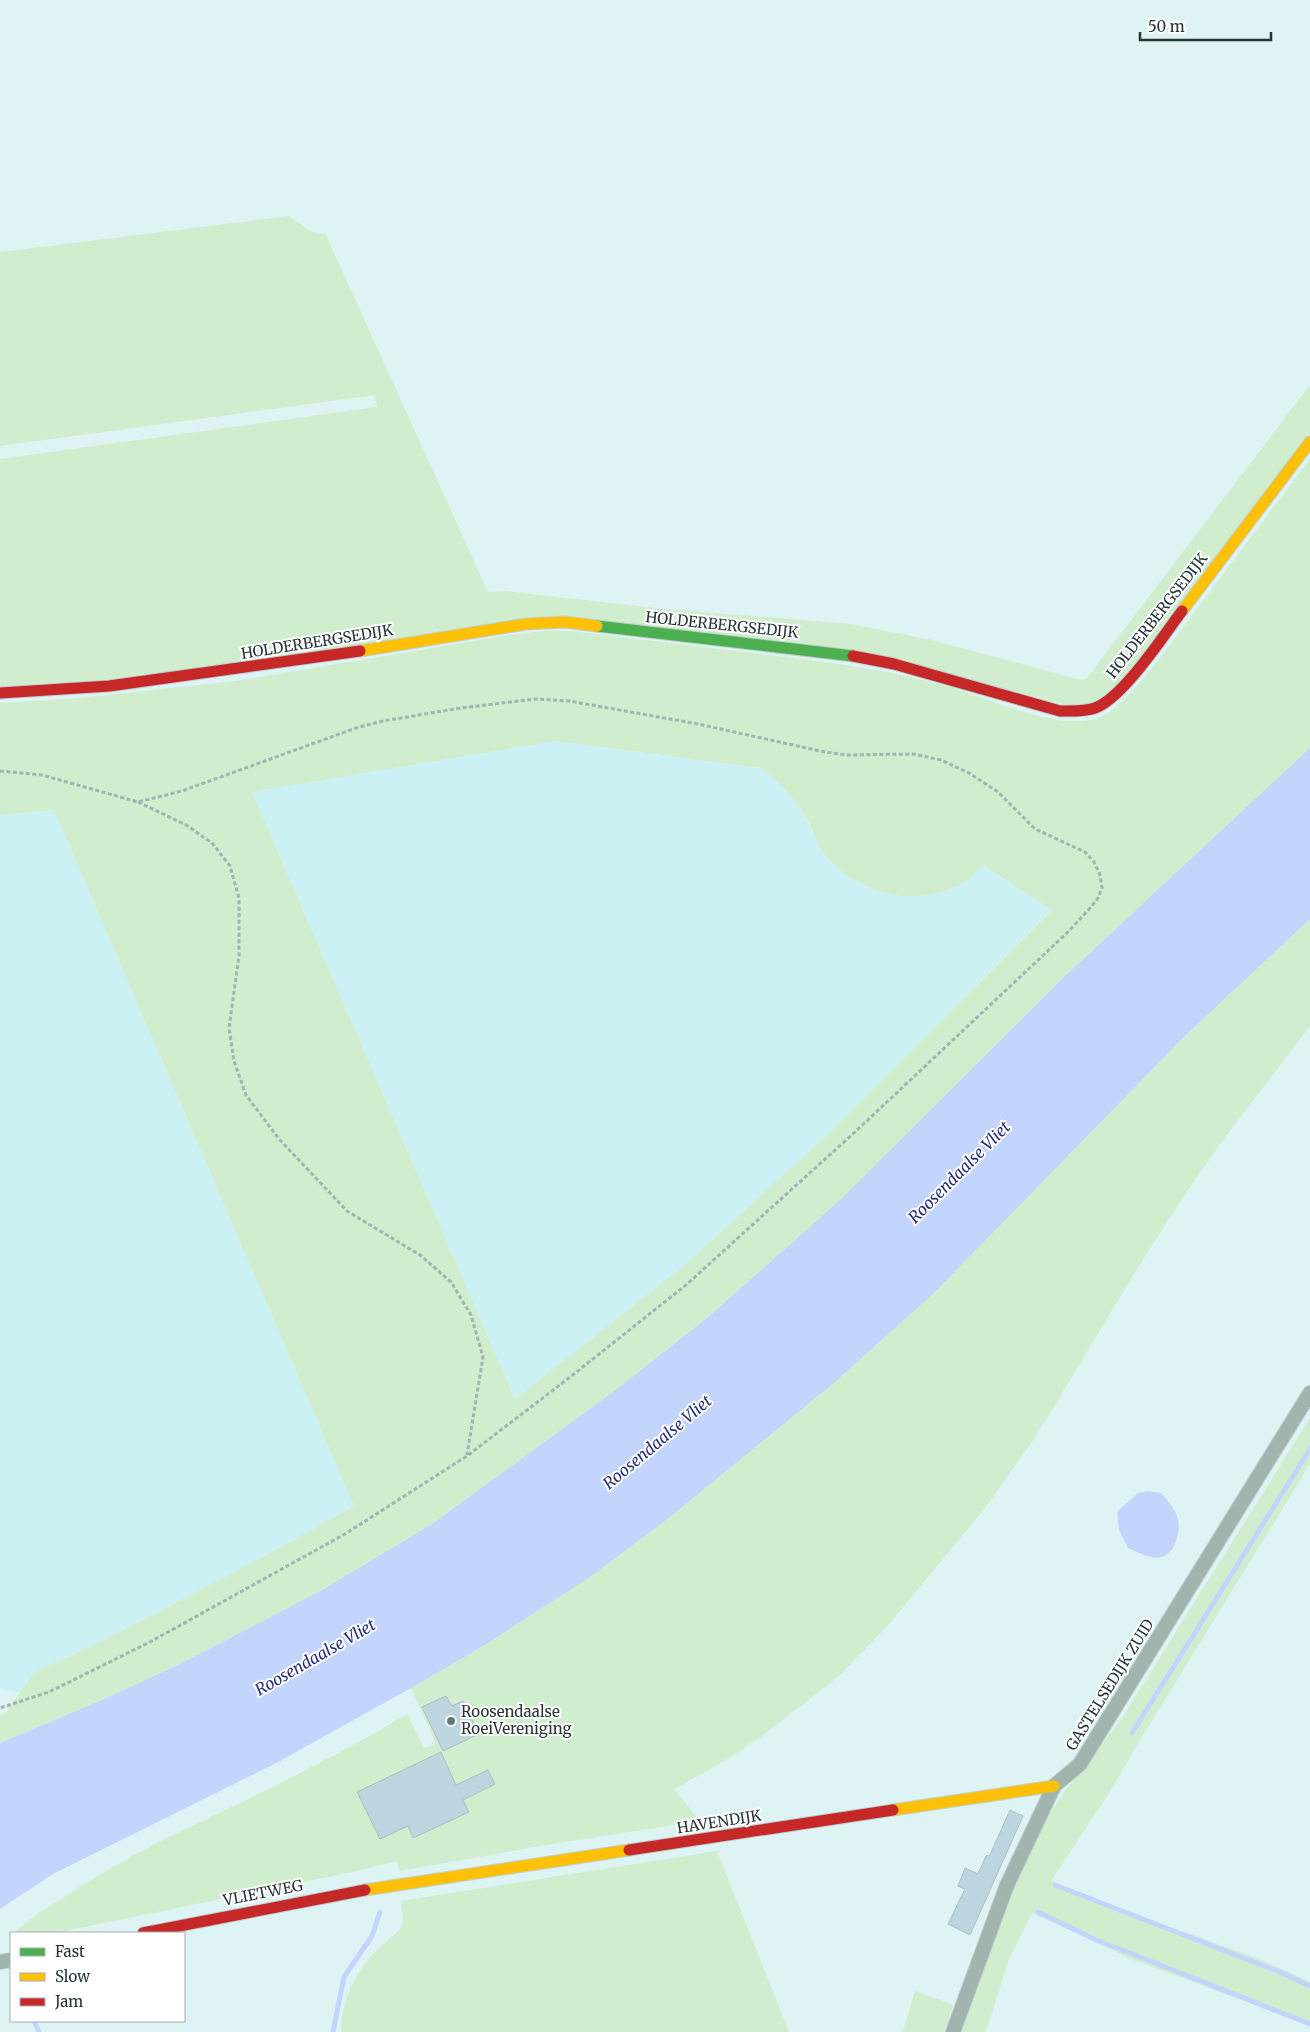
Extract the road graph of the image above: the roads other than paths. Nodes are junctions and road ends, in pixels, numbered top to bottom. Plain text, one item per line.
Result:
1 (1310, 442) edge
2 (0, 693) edge
3 (1310, 1393) edge
4 (1054, 1786) junction
5 (389, 1887) joint
6 (148, 1932) edge
7 (953, 2032) edge

1 - 2 street, HOLDERBERGSEDIJK
3 - 4 street, GASTELSEDIJK ZUID
4 - 5 street, HAVENDIJK
4 - 7 street, GASTELSEDIJK ZUID
5 - 6 street, VLIETWEG

